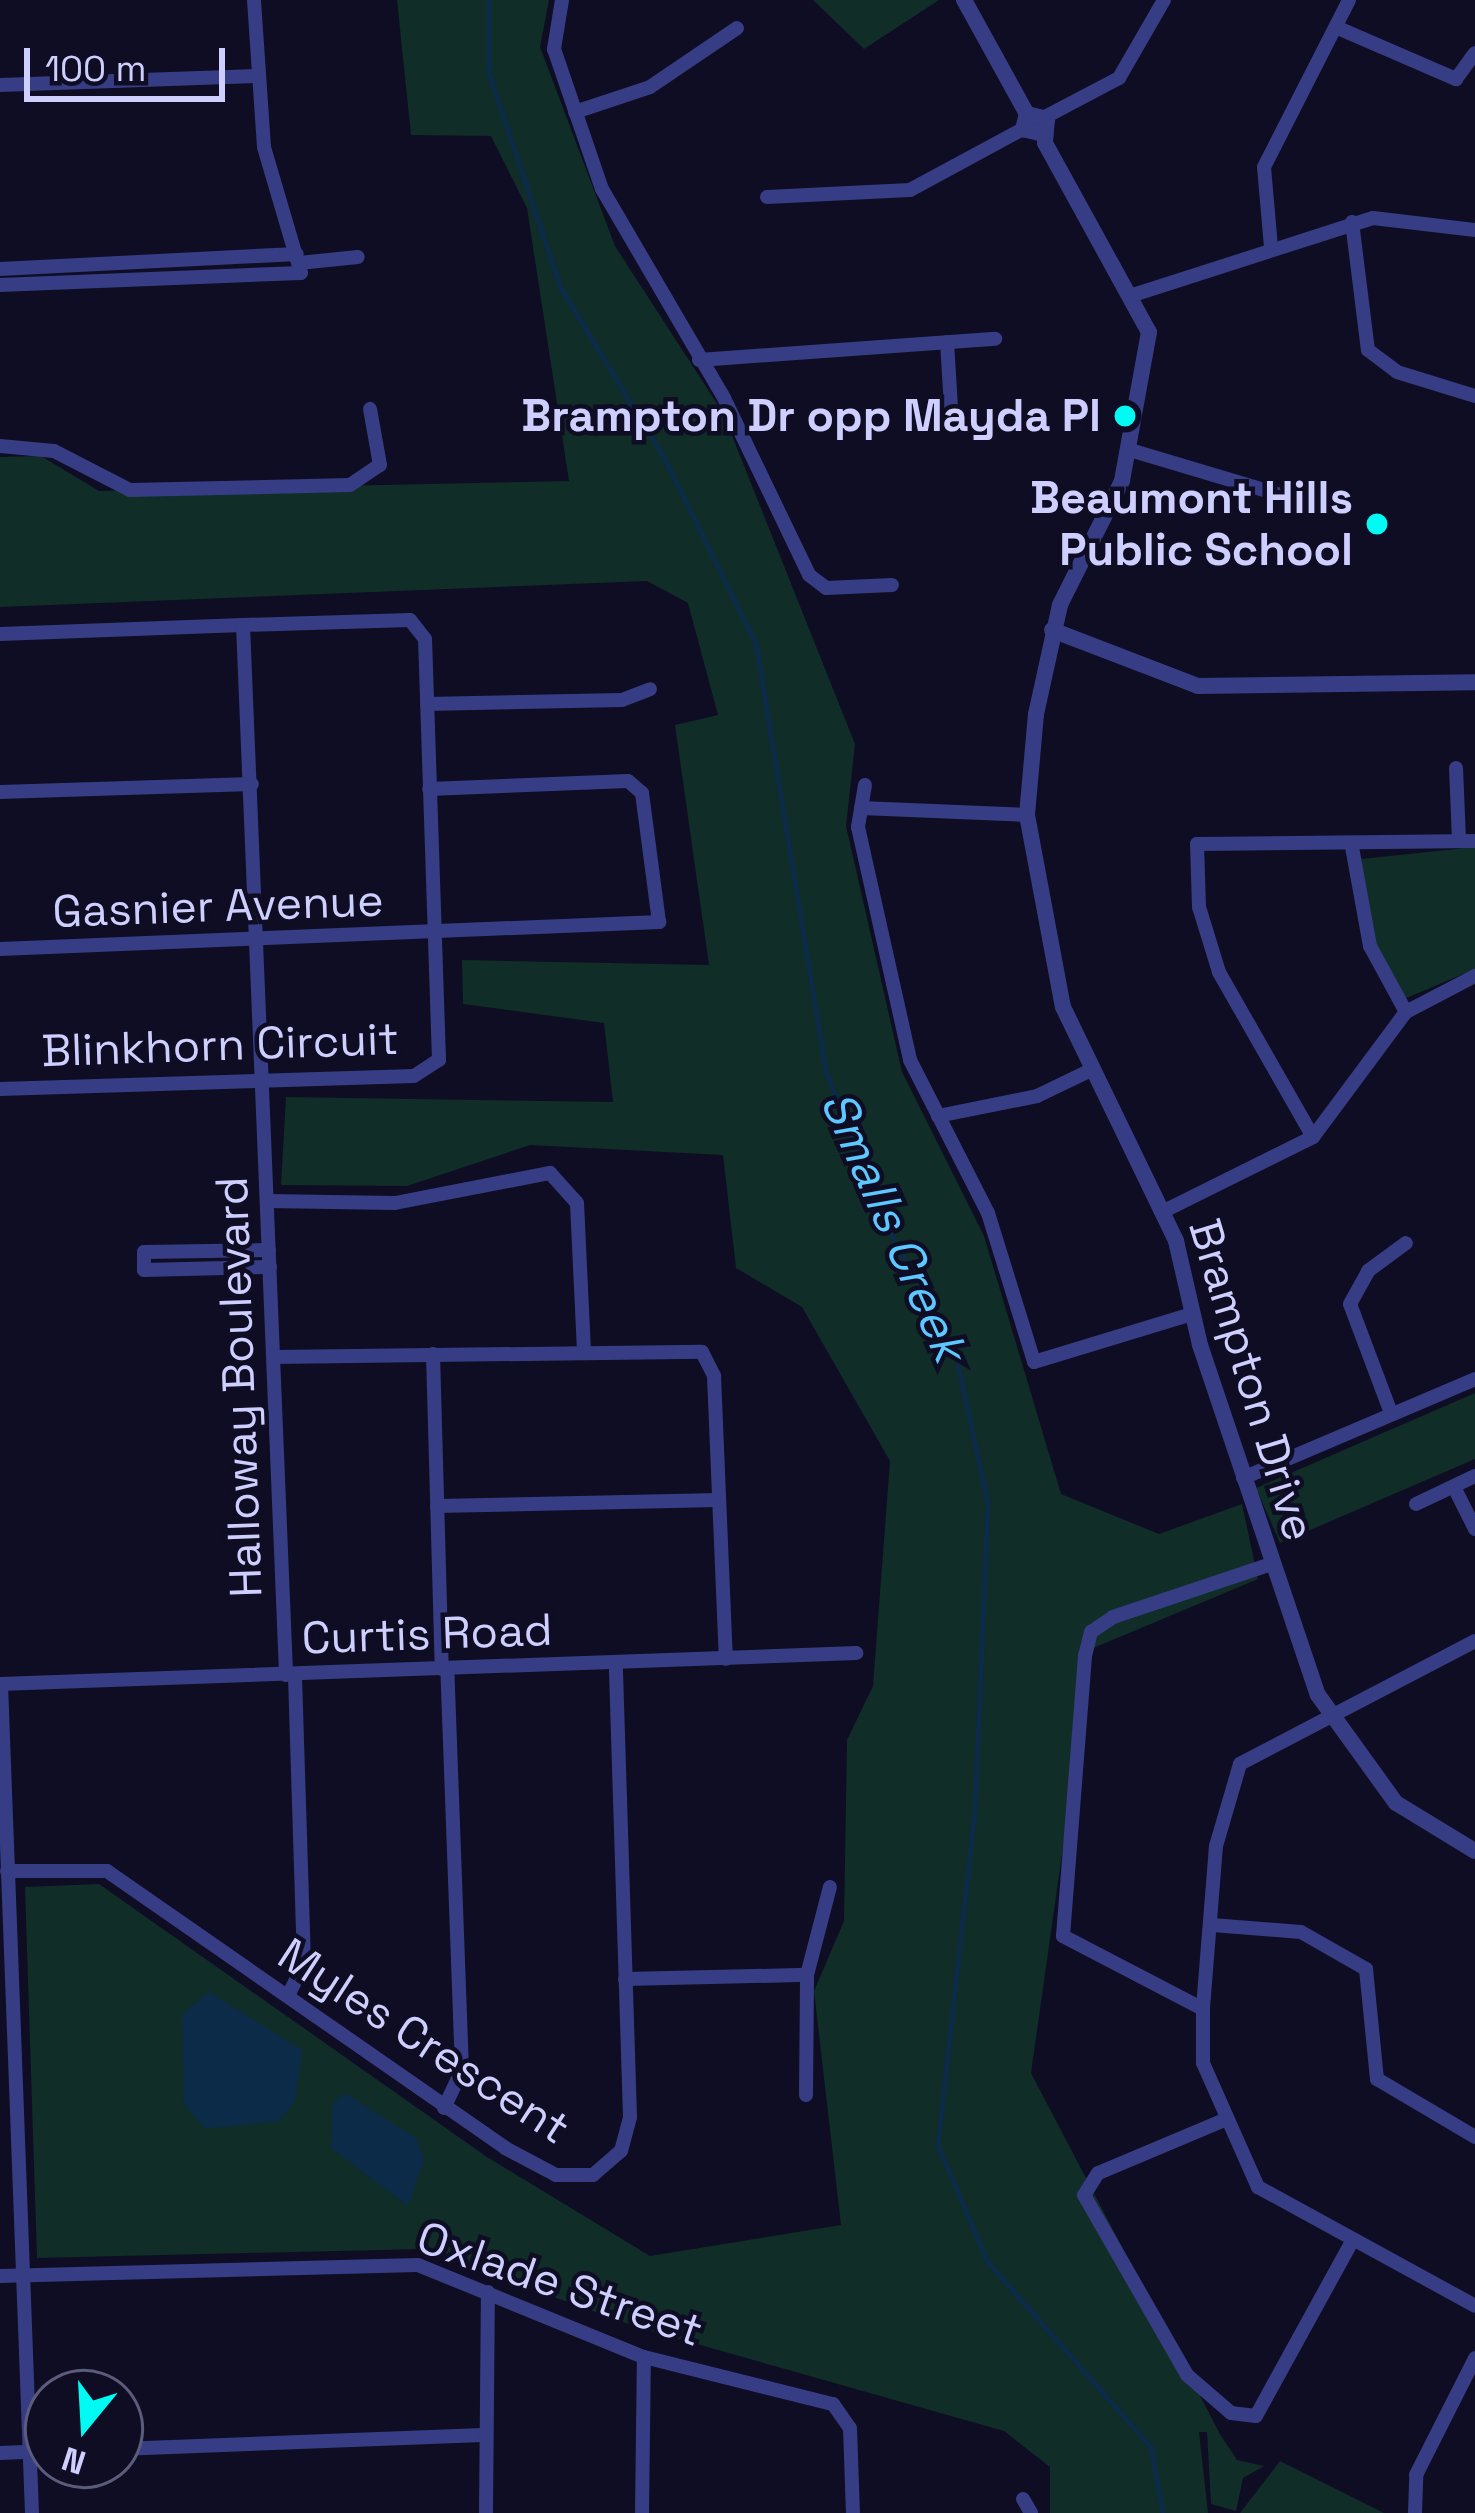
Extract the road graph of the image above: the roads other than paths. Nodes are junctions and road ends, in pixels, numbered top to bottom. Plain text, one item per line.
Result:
1 (254, 0) edge
2 (562, 0) edge
3 (964, 0) edge
4 (1164, 0) edge
5 (1349, 0) edge
6 (737, 28) dead end
7 (1338, 28) junction
8 (1475, 53) edge
9 (257, 76) junction
10 (0, 85) edge
11 (575, 112) junction
12 (1035, 123) junction
13 (767, 196) dead end
14 (1352, 222) junction
15 (1475, 230) edge
16 (1271, 247) junction
17 (358, 257) dead end
18 (299, 263) junction
19 (0, 269) edge
20 (0, 285) edge
21 (1133, 295) junction
22 (995, 339) dead end
23 (947, 342) junction
24 (699, 360) junction
25 (1475, 396) edge
26 (951, 408) dead end
27 (370, 409) dead end
28 (0, 446) edge
29 (1130, 450) junction
30 (1281, 495) dead end
31 (892, 585) dead end
32 (243, 625) junction
33 (1052, 630) junction
34 (0, 634) edge
35 (1475, 682) edge
36 (650, 689) dead end
37 (427, 704) junction
38 (1456, 768) dead end
39 (252, 784) junction
40 (865, 784) dead end
41 (429, 789) junction
42 (0, 792) edge
43 (861, 808) junction
44 (1027, 815) junction
45 (1467, 841) edge
46 (1352, 848) junction
47 (437, 934) junction
48 (257, 941) junction
49 (0, 949) edge
50 (1475, 976) edge
51 (1406, 1012) junction
52 (1094, 1069) junction
53 (263, 1079) junction
54 (0, 1089) edge
55 (938, 1116) junction
56 (1313, 1137) junction
57 (267, 1201) junction
58 (1162, 1212) junction
59 (1406, 1243) dead end
60 (269, 1250) junction
61 (270, 1267) junction
62 (1192, 1313) junction
63 (584, 1348) junction
64 (433, 1354) junction
65 (274, 1357) junction
66 (1475, 1379) edge
67 (1391, 1413) junction
68 (1475, 1476) edge
69 (1243, 1478) junction
70 (1454, 1487) junction
71 (718, 1500) junction
72 (1416, 1504) dead end
73 (437, 1506) junction
74 (1475, 1529) edge
75 (1271, 1564) junction
76 (1475, 1641) edge
77 (856, 1653) dead end
78 (726, 1659) junction
79 (616, 1664) junction
80 (445, 1668) junction
81 (291, 1674) junction
82 (0, 1684) edge
83 (1329, 1714) junction
84 (1475, 1851) edge
85 (7, 1871) junction
86 (830, 1886) dead end
87 (1212, 1925) junction
88 (807, 1975) junction
89 (625, 1978) junction
90 (288, 1996) junction
91 (1203, 2009) junction
92 (806, 2095) dead end
93 (444, 2108) junction
94 (1222, 2121) junction
95 (1475, 2137) edge
96 (1351, 2243) junction
97 (25, 2274) junction
98 (0, 2276) edge
99 (488, 2292) junction
100 (1475, 2306) edge
101 (644, 2356) junction
102 (1475, 2358) edge
103 (28, 2369) edge
104 (483, 2435) junction
105 (144, 2448) edge
106 (486, 2513) edge
107 (642, 2513) edge
108 (854, 2513) edge
109 (1415, 2513) edge

1 - 9 street
2 - 11 street
3 - 12 street, Brampton Drive
4 - 12 street
5 - 7 street
6 - 11 street
7 - 8 street
7 - 16 street
9 - 10 street
9 - 18 street
11 - 24 street
12 - 13 street
12 - 21 street, Brampton Drive
14 - 15 street
14 - 16 street
14 - 25 street
16 - 21 street
17 - 18 street
18 - 19 street
18 - 20 street
21 - 29 street, Brampton Drive
22 - 23 street
23 - 24 street
23 - 26 street
24 - 31 street
27 - 28 street
29 - 30 street
29 - 33 street, Brampton Drive
32 - 34 street
32 - 37 street, Blinkhorn Circuit
32 - 39 street, Halloway Boulevard
33 - 35 street
33 - 44 street, Brampton Drive
36 - 37 street
37 - 41 street, Blinkhorn Circuit
38 - 45 street
39 - 42 street
39 - 48 street, Halloway Boulevard
40 - 43 street
41 - 47 street, Blinkhorn Circuit
41 - 47 street, Gasnier Avenue
43 - 44 street
43 - 55 street
44 - 52 street, Brampton Drive
45 - 46 street
46 - 51 street
46 - 56 street
47 - 48 street, Gasnier Avenue
47 - 53 street, Blinkhorn Circuit
48 - 49 street, Gasnier Avenue
48 - 53 street, Halloway Boulevard
50 - 51 street
51 - 56 street
52 - 55 street
52 - 58 street, Brampton Drive
53 - 54 street, Blinkhorn Circuit
53 - 57 street, Halloway Boulevard
55 - 62 street
56 - 58 street
57 - 60 street, Halloway Boulevard
57 - 63 street
58 - 62 street, Brampton Drive
59 - 67 street
60 - 61 street, Halloway Boulevard
60 - 61 street
61 - 65 street, Halloway Boulevard
62 - 69 street, Brampton Drive
63 - 64 street
63 - 71 street
64 - 65 street
64 - 73 street
65 - 81 street, Halloway Boulevard
66 - 67 street
67 - 69 street
68 - 70 street
69 - 75 street, Brampton Drive
70 - 72 street
70 - 74 street
71 - 73 street
71 - 78 street
73 - 80 street
75 - 83 street, Brampton Drive
75 - 91 street
76 - 83 street
77 - 78 street, Curtis Road
78 - 79 street, Curtis Road
79 - 80 street, Curtis Road
79 - 89 street, Myles Crescent
80 - 81 street, Curtis Road
80 - 93 street
81 - 82 street, Curtis Road
81 - 90 street, Halloway Boulevard
82 - 85 street
83 - 84 street, Brampton Drive
83 - 87 street
85 - 90 street, Myles Crescent
85 - 97 street
86 - 88 street
87 - 91 street
87 - 95 street
88 - 89 street
88 - 92 street
89 - 93 street, Myles Crescent
90 - 93 street, Myles Crescent
91 - 94 street
94 - 96 street
94 - 96 street
96 - 100 street
97 - 98 street, Oxlade Street
97 - 99 street, Oxlade Street
97 - 103 street
99 - 101 street, Oxlade Street
99 - 104 street
101 - 107 street
101 - 108 street, Oxlade Street
102 - 109 street
104 - 105 street
104 - 106 street

